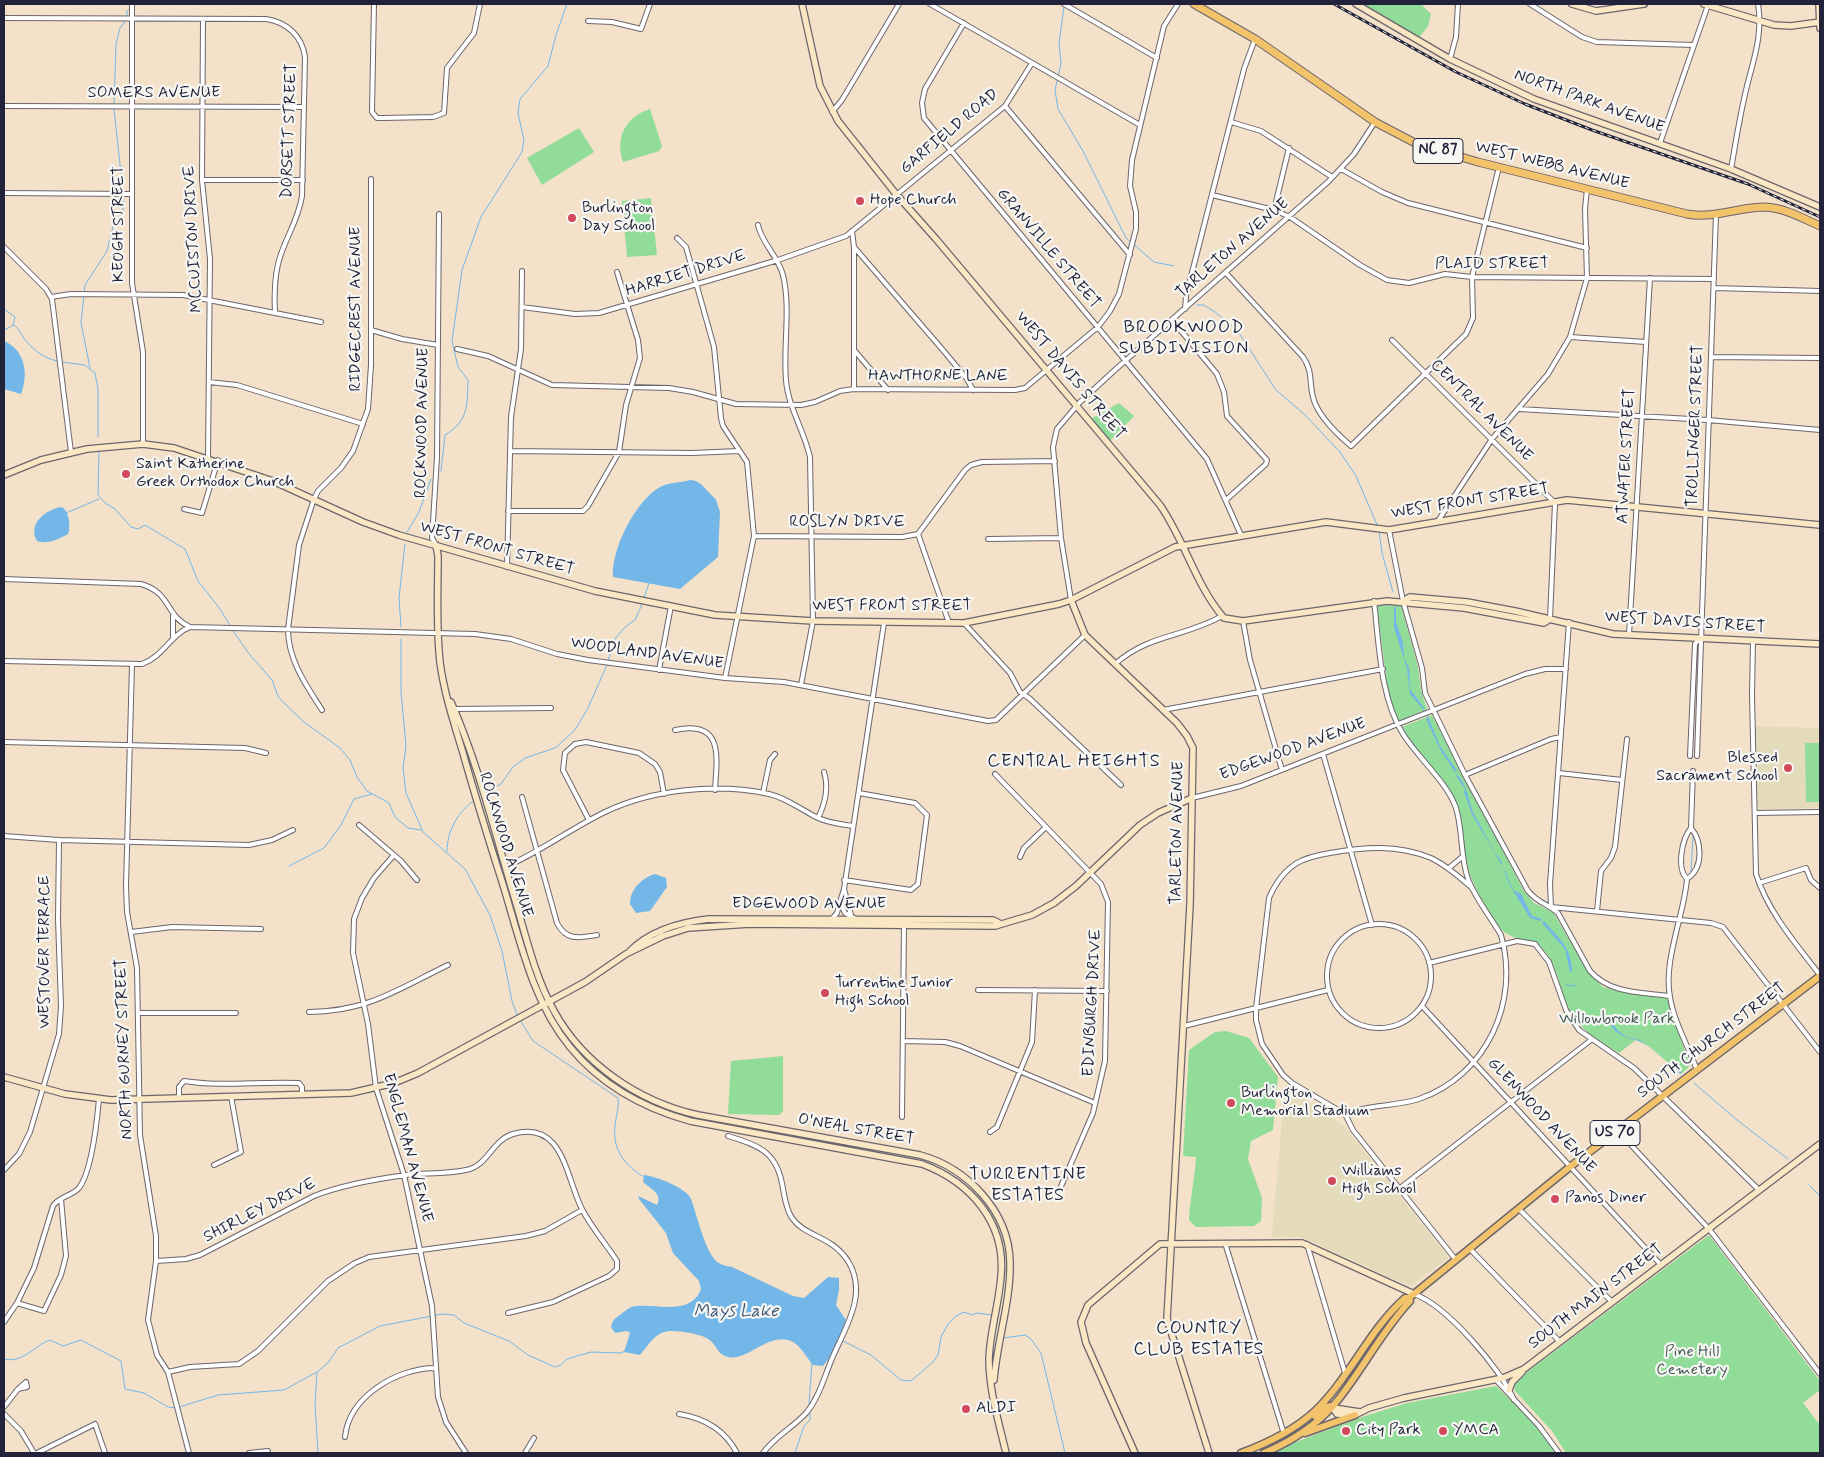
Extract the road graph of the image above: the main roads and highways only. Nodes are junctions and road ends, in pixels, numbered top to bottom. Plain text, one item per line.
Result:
1 (1194, 4) edge
2 (1820, 226) edge
3 (1820, 976) edge
4 (1411, 1296) junction
5 (1341, 1379) junction
6 (1332, 1407) junction
7 (1358, 1413) road end
8 (1296, 1426) junction
9 (1300, 1435) junction
10 (1242, 1453) edge
11 (1264, 1453) edge

1 - 2 highway, WEST WEBB AVENUE / NC 87
3 - 4 main road, SOUTH CHURCH STREET / US 70
4 - 5 main road, SOUTH CHURCH STREET / US 70
4 - 6 main road, SOUTH CHURCH STREET / US 70
5 - 6 main road
5 - 8 main road, SOUTH CHURCH STREET / US 70
6 - 8 main road
6 - 9 main road, SOUTH CHURCH STREET / US 70
7 - 9 main road
8 - 10 main road, SOUTH CHURCH STREET / US 70
9 - 11 main road, SOUTH CHURCH STREET / US 70

